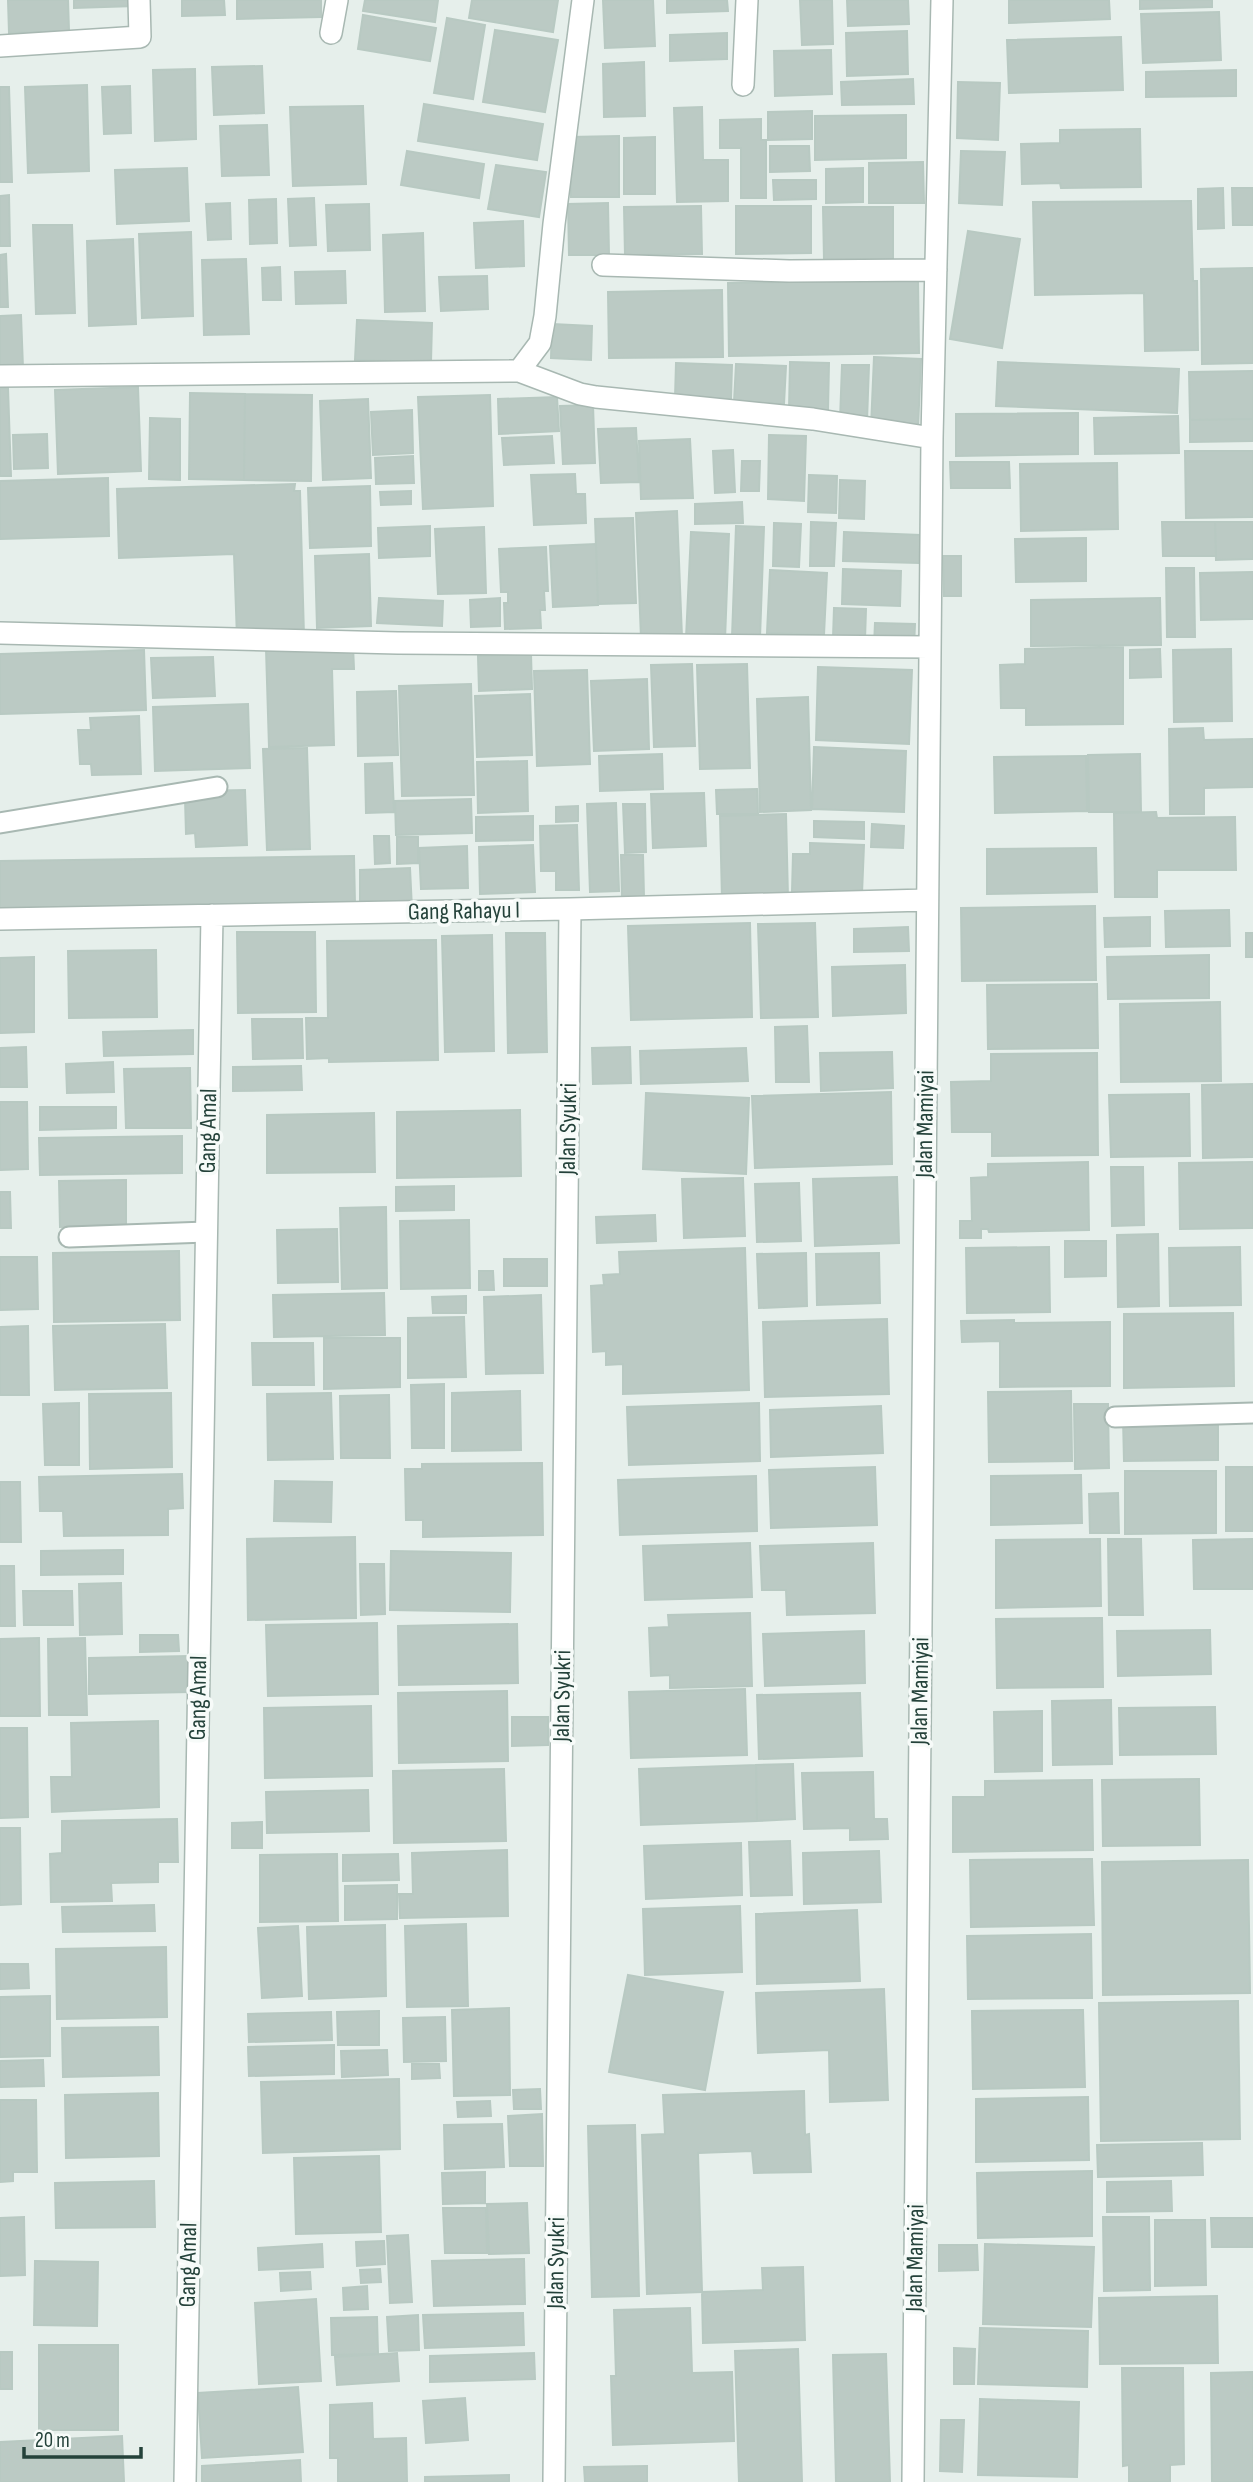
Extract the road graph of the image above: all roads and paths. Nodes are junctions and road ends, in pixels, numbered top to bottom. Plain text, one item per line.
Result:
1 (139, 0) edge
2 (337, 0) edge
3 (583, 0) edge
4 (747, 0) edge
5 (942, 0) edge
6 (331, 33) dead end
7 (0, 46) edge
8 (743, 85) dead end
9 (603, 265) dead end
10 (936, 270) junction
11 (519, 371) junction
12 (0, 376) edge
13 (932, 439) junction
14 (0, 633) edge
15 (930, 647) junction
16 (217, 787) dead end
17 (0, 822) edge
18 (927, 900) junction
19 (570, 909) junction
20 (212, 915) junction
21 (0, 919) edge
22 (206, 1232) junction
23 (69, 1237) dead end
24 (1253, 1413) edge
25 (1115, 1417) dead end
26 (185, 2482) edge
27 (554, 2482) edge
28 (913, 2482) edge

1 - 7 street
2 - 6 street
3 - 11 street
4 - 8 street
5 - 10 street, Jalan Mamiyai
9 - 10 street
10 - 13 street, Jalan Mamiyai
11 - 12 street
11 - 13 street
13 - 15 street, Jalan Mamiyai
14 - 15 street
15 - 18 street, Jalan Mamiyai
16 - 17 lane
18 - 19 street, Gang Rahayu I
18 - 28 street, Jalan Mamiyai
19 - 20 street, Gang Rahayu I
19 - 27 street, Jalan Syukri
20 - 21 street, Gang Rahayu I
20 - 22 street, Gang Amal
22 - 23 lane
22 - 26 street, Gang Amal
24 - 25 lane

